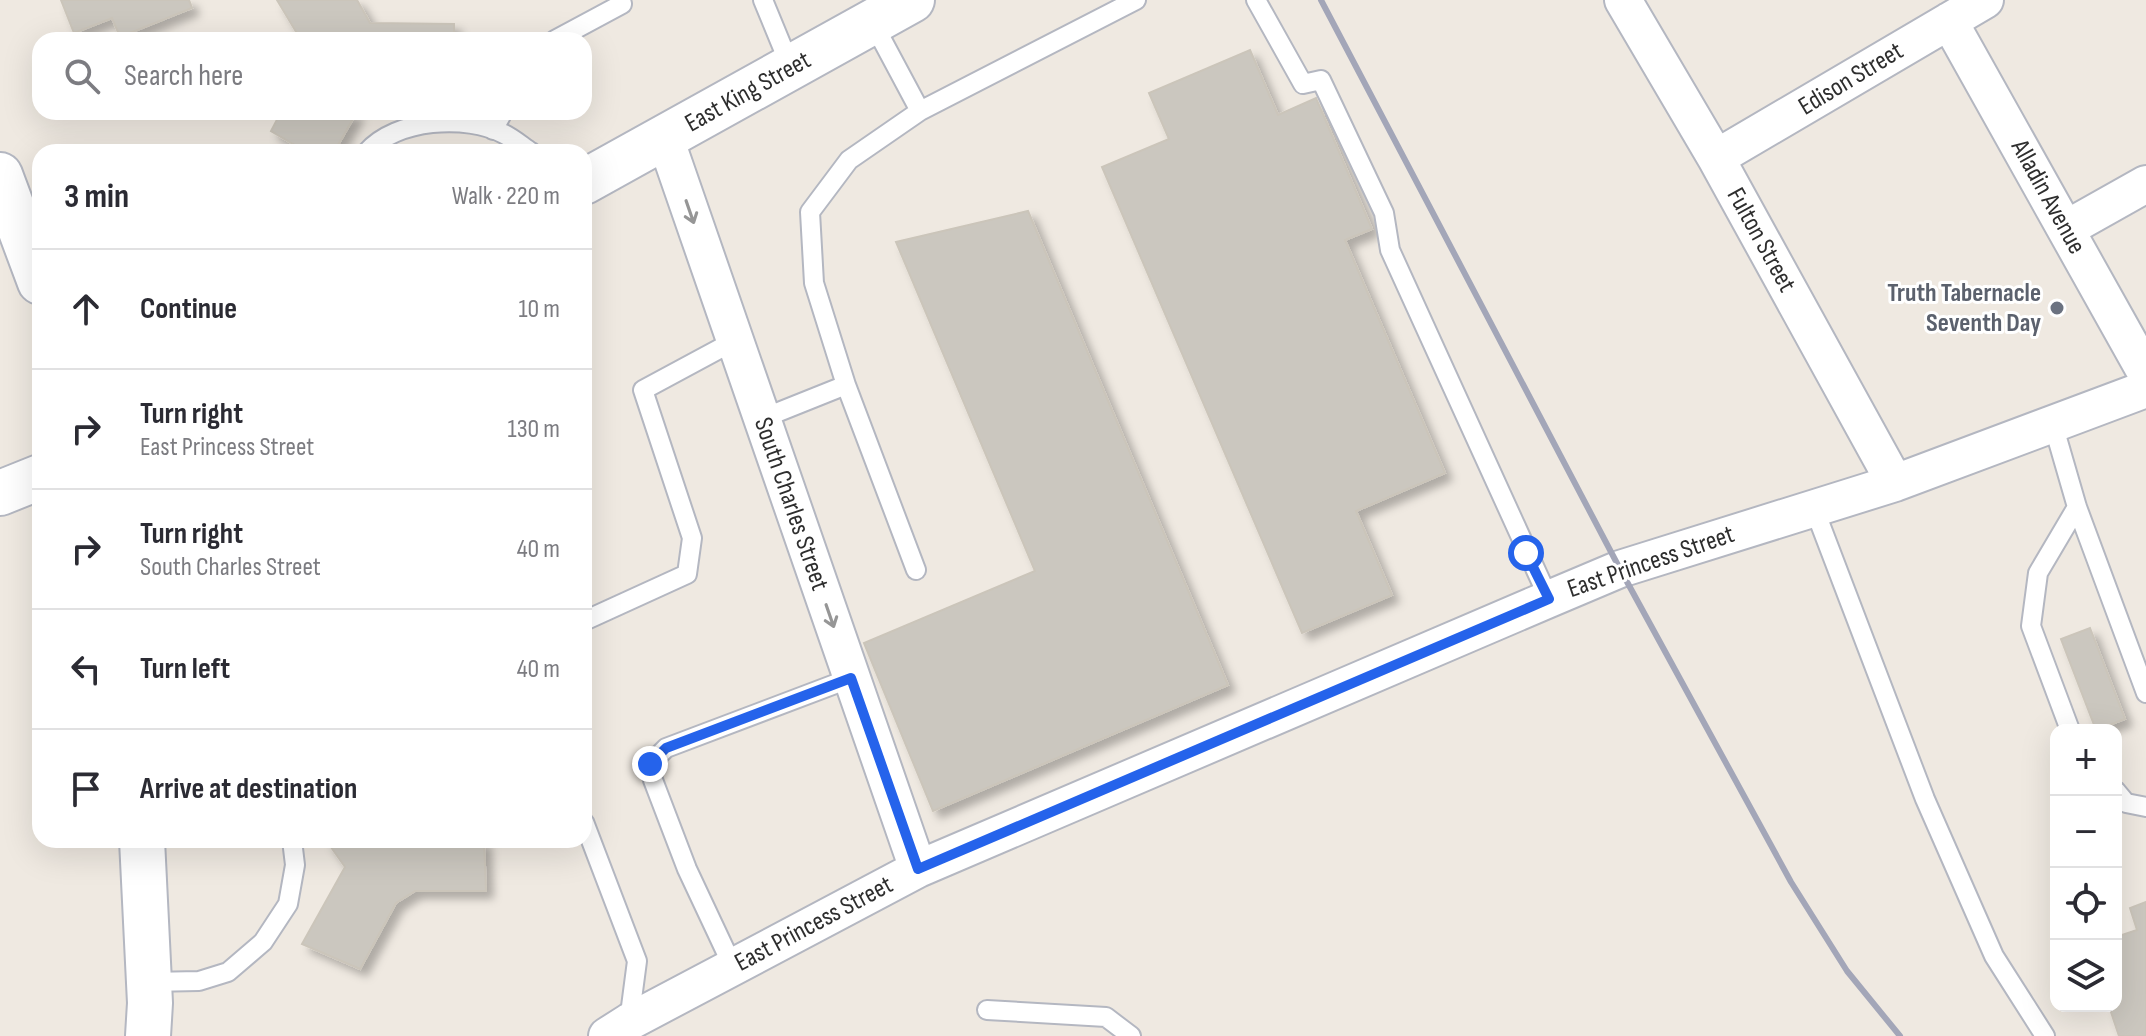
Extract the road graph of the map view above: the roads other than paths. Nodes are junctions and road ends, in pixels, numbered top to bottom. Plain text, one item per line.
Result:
1 (621, 0) edge
2 (763, 0) edge
3 (912, 0) edge
4 (1136, 0) edge
5 (1256, 0) edge
6 (1623, 0) edge
7 (1985, 0) edge
8 (1949, 21) junction
9 (873, 23) junction
10 (570, 32) edge
11 (791, 68) junction
12 (920, 111) junction
13 (499, 120) edge
14 (493, 130) junction
15 (665, 138) junction
16 (374, 144) edge
17 (519, 144) edge
18 (1716, 158) junction
19 (0, 175) edge
20 (592, 178) edge
21 (2146, 184) edge
22 (2066, 229) junction
23 (32, 261) edge
24 (734, 341) junction
25 (2146, 373) edge
26 (846, 385) junction
27 (2146, 389) edge
28 (761, 419) junction
29 (2053, 424) junction
30 (32, 480) edge
31 (1895, 483) junction
32 (0, 493) edge
33 (2077, 507) junction
34 (1814, 508) junction
35 (916, 570) dead end
36 (1549, 599) junction
37 (592, 617) edge
38 (851, 678) junction
39 (2146, 693) edge
40 (2068, 724) edge
41 (2120, 796) edge
42 (2146, 807) edge
43 (592, 843) edge
44 (143, 848) edge
45 (293, 848) edge
46 (918, 869) junction
47 (733, 967) junction
48 (149, 982) junction
49 (987, 1010) dead end
50 (624, 1031) edge
51 (148, 1036) edge
52 (1131, 1036) edge
53 (2045, 1036) edge

1 - 10 lane
2 - 11 lane
3 - 9 street, East King Street
4 - 12 lane
5 - 36 lane
6 - 18 street, Fulton Street
7 - 8 street, Edison Street
8 - 18 street, Edison Street
8 - 22 street, Alladin Avenue
9 - 11 street, East King Street
9 - 12 lane
11 - 15 street, East King Street
12 - 26 lane
13 - 14 lane
14 - 16 lane
14 - 17 lane
15 - 20 street, East King Street
15 -> 24 street, South Charles Street
18 - 31 street, Fulton Street
19 - 23 street
21 - 22 street
22 - 25 street, Alladin Avenue
24 - 28 street, South Charles Street
24 - 37 lane
26 - 28 lane
26 - 35 lane
27 - 29 street, East Princess Street
28 -> 38 street, South Charles Street
29 - 31 street, East Princess Street
29 - 33 lane
30 - 32 street
31 - 34 street, East Princess Street
33 - 39 lane
33 - 40 lane
34 - 36 street, East Princess Street
34 - 53 lane
36 - 46 street, East Princess Street
38 - 46 street, South Charles Street
38 - 47 lane
41 - 42 lane
43 - 50 lane
44 - 48 street
45 - 48 lane
46 - 47 street, East Princess Street
47 - 50 street, East Princess Street
48 - 51 street
49 - 52 lane

